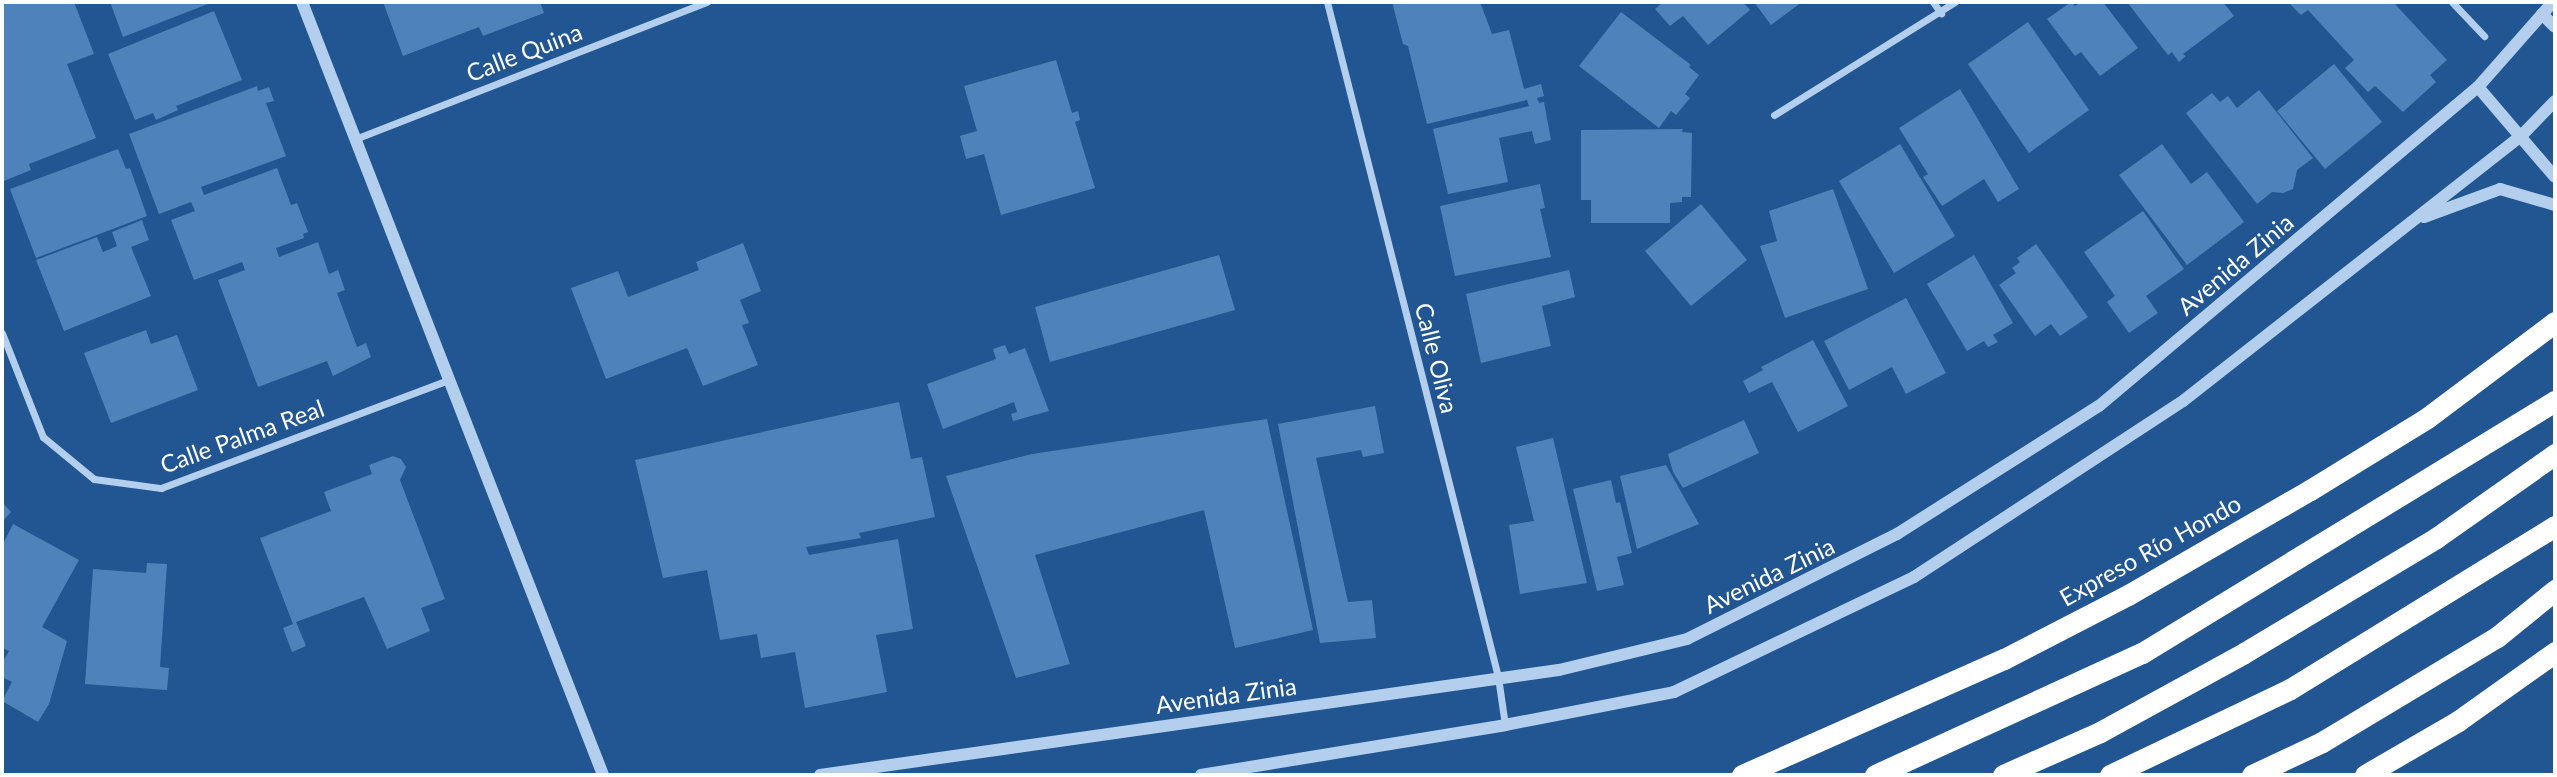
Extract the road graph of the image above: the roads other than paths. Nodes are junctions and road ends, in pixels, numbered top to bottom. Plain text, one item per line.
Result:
1 (302, 2) edge
2 (707, 2) edge
3 (1327, 2) edge
4 (1933, 2) edge
5 (1955, 2) edge
6 (2452, 2) edge
7 (2553, 2) edge
8 (1941, 13) junction
9 (2542, 14) junction
10 (2555, 27) edge
11 (2484, 36) dead end
12 (2478, 87) junction
13 (2555, 101) edge
14 (1774, 115) dead end
15 (2521, 136) junction
16 (355, 139) junction
17 (2555, 177) edge
18 (2555, 205) edge
19 (2411, 222) junction
20 (2555, 322) edge
21 (2, 332) edge
22 (449, 380) junction
23 (2555, 401) edge
24 (2555, 454) edge
25 (2555, 526) edge
26 (2555, 590) edge
27 (2555, 652) edge
28 (1498, 677) junction
29 (1505, 725) junction
30 (603, 775) edge
31 (820, 775) edge
32 (1201, 775) edge
33 (1742, 775) edge
34 (1875, 775) edge
35 (2003, 775) edge
36 (2110, 775) edge
37 (2252, 775) edge
38 (2365, 775) edge

1 - 16 street
2 - 16 street, Calle Quina
3 - 28 street, Calle Oliva
4 - 8 street
5 - 8 street
6 - 11 street
7 - 9 street, Avenida Zinia
8 - 14 street
9 - 10 street
9 - 12 street, Avenida Zinia
12 - 15 street
12 - 28 street, Avenida Zinia
13 - 15 street
15 - 17 street
15 - 19 street
16 - 22 street
18 - 19 street
19 - 29 street
20 - 33 highway, Expreso Río Hondo
21 - 22 street, Calle Palma Real
22 - 30 street
23 - 34 highway
24 - 35 highway
25 - 36 highway
26 - 37 highway
27 - 38 highway
28 - 29 street, Calle Oliva
28 - 31 street, Avenida Zinia
29 - 32 street

